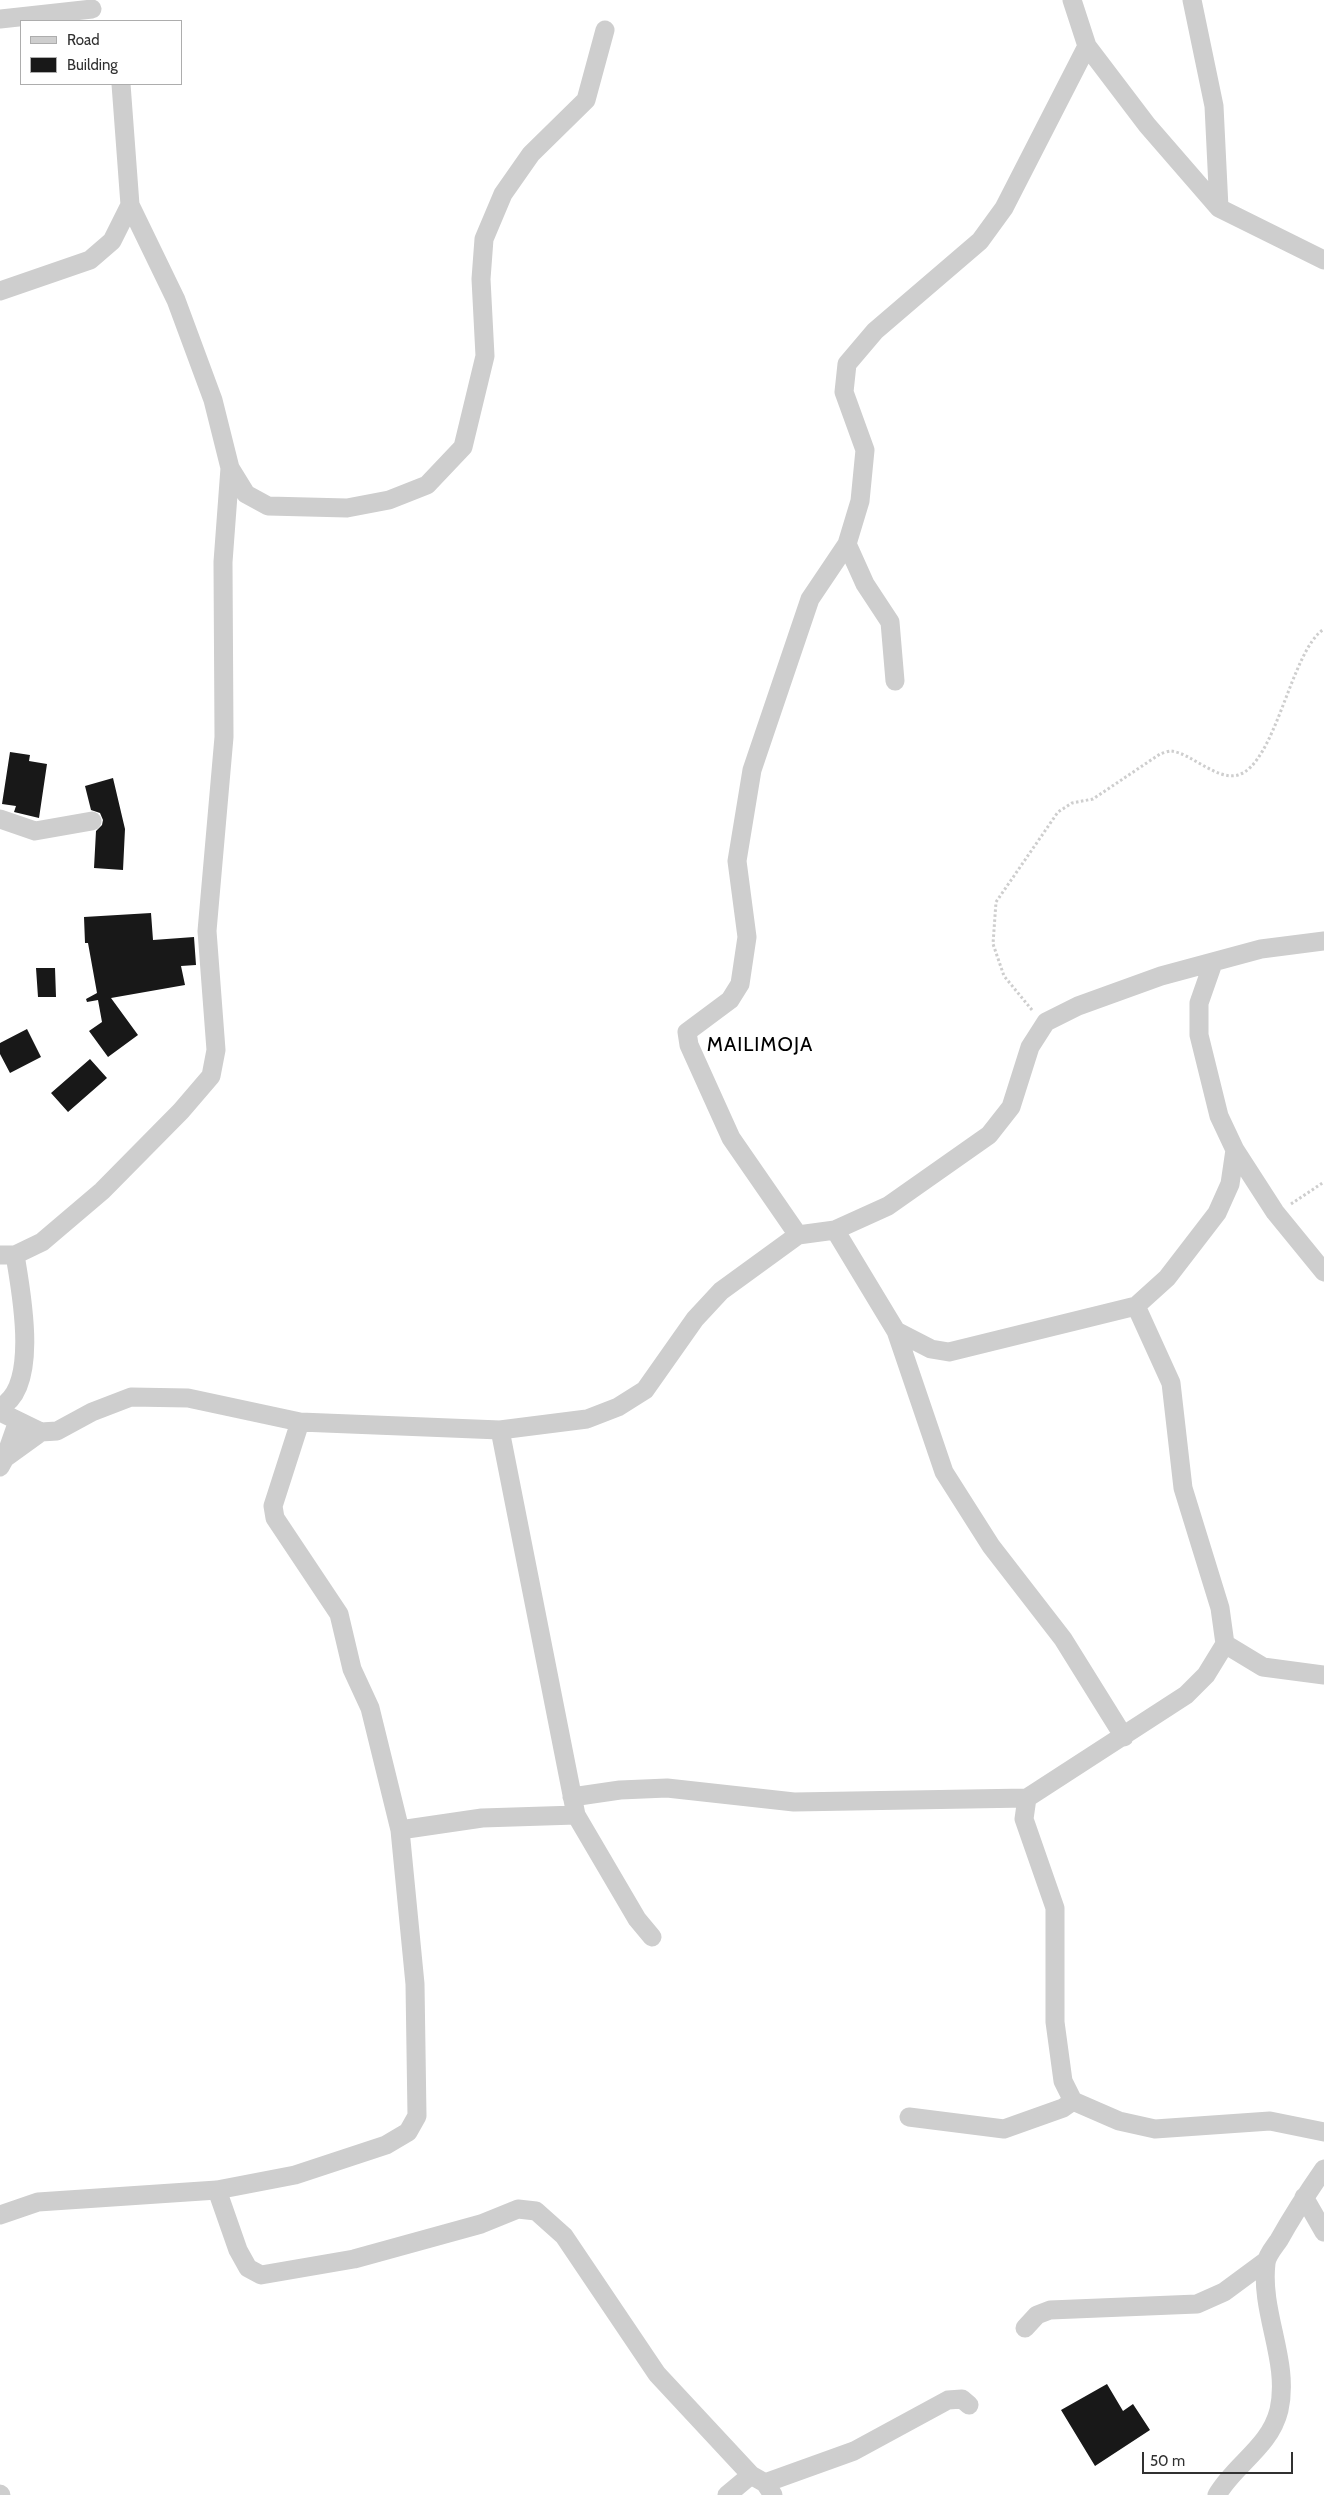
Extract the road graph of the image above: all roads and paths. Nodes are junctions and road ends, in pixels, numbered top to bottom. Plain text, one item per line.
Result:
1 (1072, 0) edge
2 (1192, 0) edge
3 (92, 10) edge
4 (0, 19) edge
5 (605, 30) dead end
6 (1087, 46) junction
7 (121, 85) edge
8 (130, 205) junction
9 (1219, 208) junction
10 (1324, 260) edge
11 (0, 291) edge
12 (230, 468) junction
13 (847, 544) junction
14 (1324, 629) edge
15 (896, 681) dead end
16 (0, 819) edge
17 (92, 821) dead end
18 (1324, 942) edge
19 (1213, 963) junction
20 (1046, 1022) junction
21 (1235, 1150) junction
22 (1324, 1182) edge
23 (1275, 1212) junction
24 (835, 1230) junction
25 (798, 1235) junction
26 (7, 1255) edge
27 (1324, 1272) edge
28 (1136, 1306) junction
29 (896, 1331) junction
30 (0, 1407) edge
31 (0, 1412) edge
32 (18, 1421) junction
33 (300, 1422) junction
34 (500, 1430) junction
35 (41, 1432) junction
36 (3, 1462) edge
37 (1224, 1644) junction
38 (1324, 1675) edge
39 (1124, 1737) junction
40 (1027, 1798) junction
41 (574, 1806) junction
42 (400, 1830) junction
43 (652, 1937) dead end
44 (1073, 2101) junction
45 (910, 2117) dead end
46 (1324, 2132) edge
47 (1324, 2169) edge
48 (217, 2190) junction
49 (1304, 2197) junction
50 (0, 2215) edge
51 (1324, 2232) edge
52 (1266, 2261) junction
53 (1025, 2328) dead end
54 (969, 2405) dead end
55 (763, 2484) edge
56 (727, 2495) edge
57 (1217, 2495) edge

1 - 6 street
2 - 9 street
3 - 4 street
5 - 12 street
6 - 9 street
6 - 13 street
7 - 8 street
8 - 11 street
8 - 12 street
9 - 10 street
12 - 26 street
13 - 15 street
13 - 25 street
14 - 20 path
16 - 17 street
18 - 19 street
19 - 20 street
19 - 21 street
20 - 24 street
21 - 23 street
21 - 28 street
22 - 23 path
23 - 27 street
24 - 25 street
24 - 29 street
25 - 34 street
26 - 30 street
28 - 29 street
28 - 37 street
29 - 39 street
31 - 32 street
32 - 35 street
32 - 36 street
33 - 34 street
33 - 35 street
33 - 42 street
34 - 41 street
35 - 36 street
37 - 38 street
37 - 39 street
39 - 40 street
40 - 41 street
40 - 44 street
41 - 42 street
41 - 43 street
42 - 48 street
44 - 45 street
44 - 46 street
47 - 49 street
48 - 50 street
48 - 55 street
49 - 51 street
49 - 52 street
52 - 53 street
52 - 57 street
54 - 55 street
55 - 56 street

